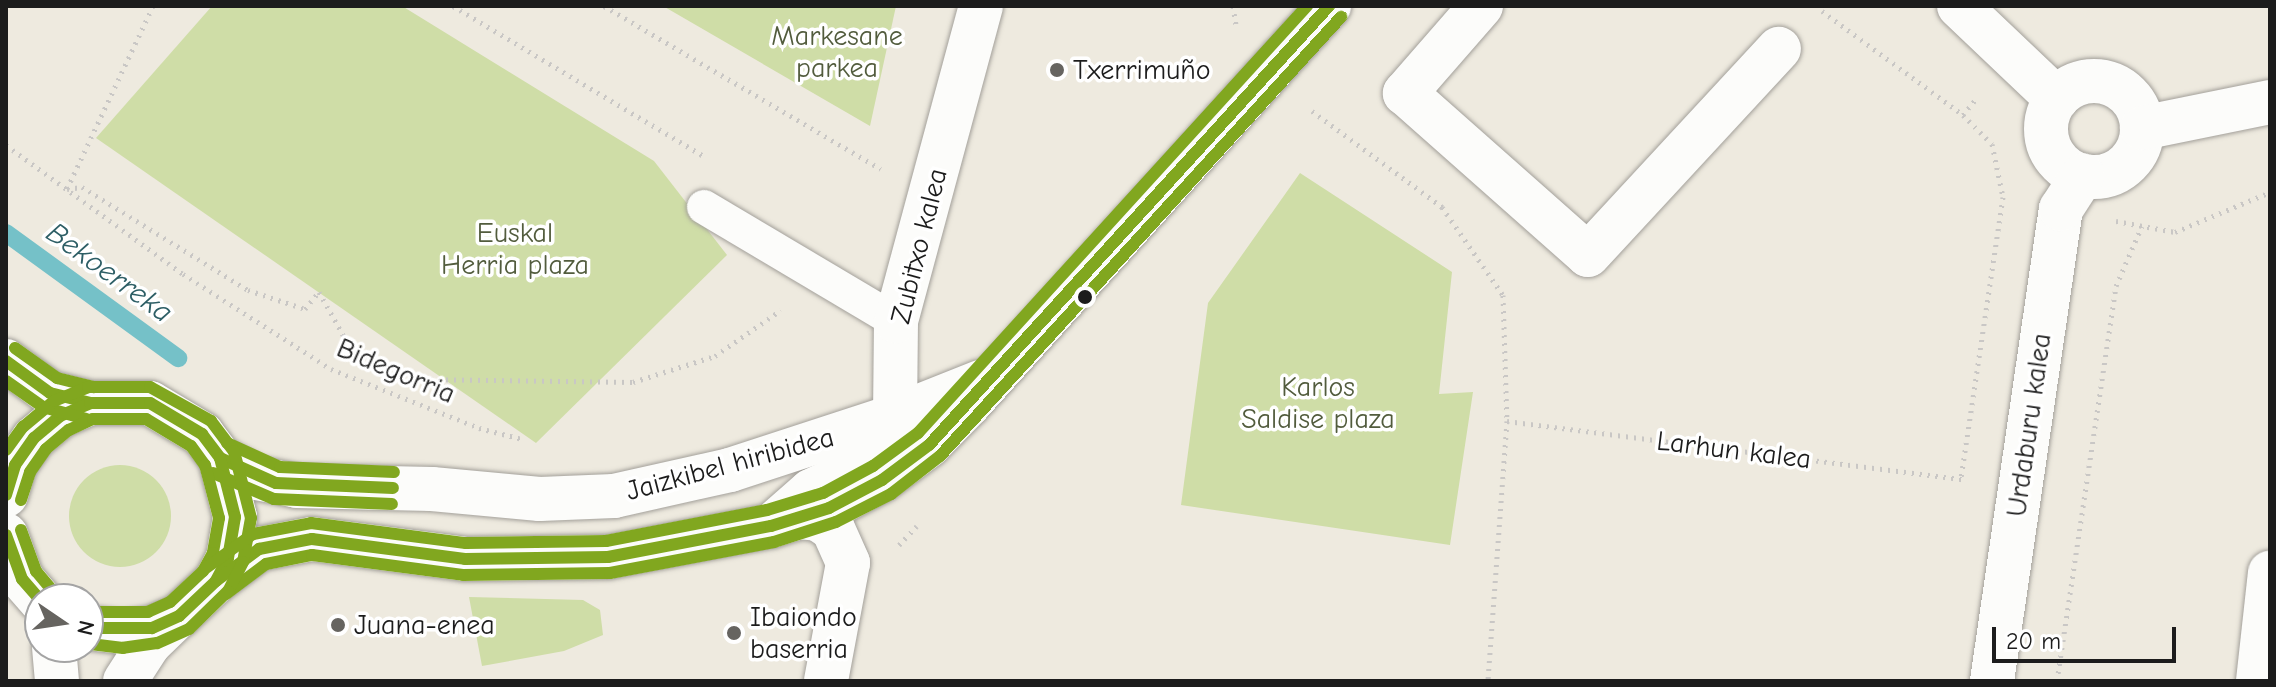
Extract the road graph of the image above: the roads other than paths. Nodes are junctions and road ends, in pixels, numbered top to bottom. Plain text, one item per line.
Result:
1 (981, 6) edge
2 (1329, 6) edge
3 (1481, 6) edge
4 (1959, 6) edge
5 (1779, 49) dead end
6 (2057, 99) junction
7 (2270, 102) edge
8 (2142, 128) junction
9 (2083, 175) junction
10 (704, 207) dead end
11 (880, 310) junction
12 (6, 361) edge
13 (996, 374) junction
14 (90, 403) junction
15 (895, 416) junction
16 (220, 458) junction
17 (6, 495) edge
18 (785, 522) junction
19 (6, 535) edge
20 (2270, 573) edge
21 (216, 581) junction
22 (25, 583) edge
23 (179, 616) junction
24 (104, 630) edge
25 (125, 681) edge
26 (826, 681) edge
27 (1992, 681) edge
28 (2258, 681) edge

1 - 11 street, Zubitxo kalea
2 - 13 street, Jaizkibel hiribidea
3 - 5 street
4 - 6 street
6 - 8 street
6 - 9 street
7 - 8 street
8 - 9 street
9 - 27 street, Urdaburu kalea
10 - 11 lane
11 - 15 street, Zubitxo kalea
12 - 14 street
13 - 15 street, Jaizkibel hiribidea
13 - 18 street, Jaizkibel hiribidea
14 - 16 street
14 - 17 street
15 - 16 street, Jaizkibel hiribidea
15 - 18 street, Zubitxo kalea
16 - 21 street
18 - 21 street, Jaizkibel hiribidea
18 - 26 street
19 - 22 street
20 - 28 street
21 - 23 street, Jaizkibel hiribidea
23 - 24 street
23 - 25 street, Jaizkibel hiribidea

